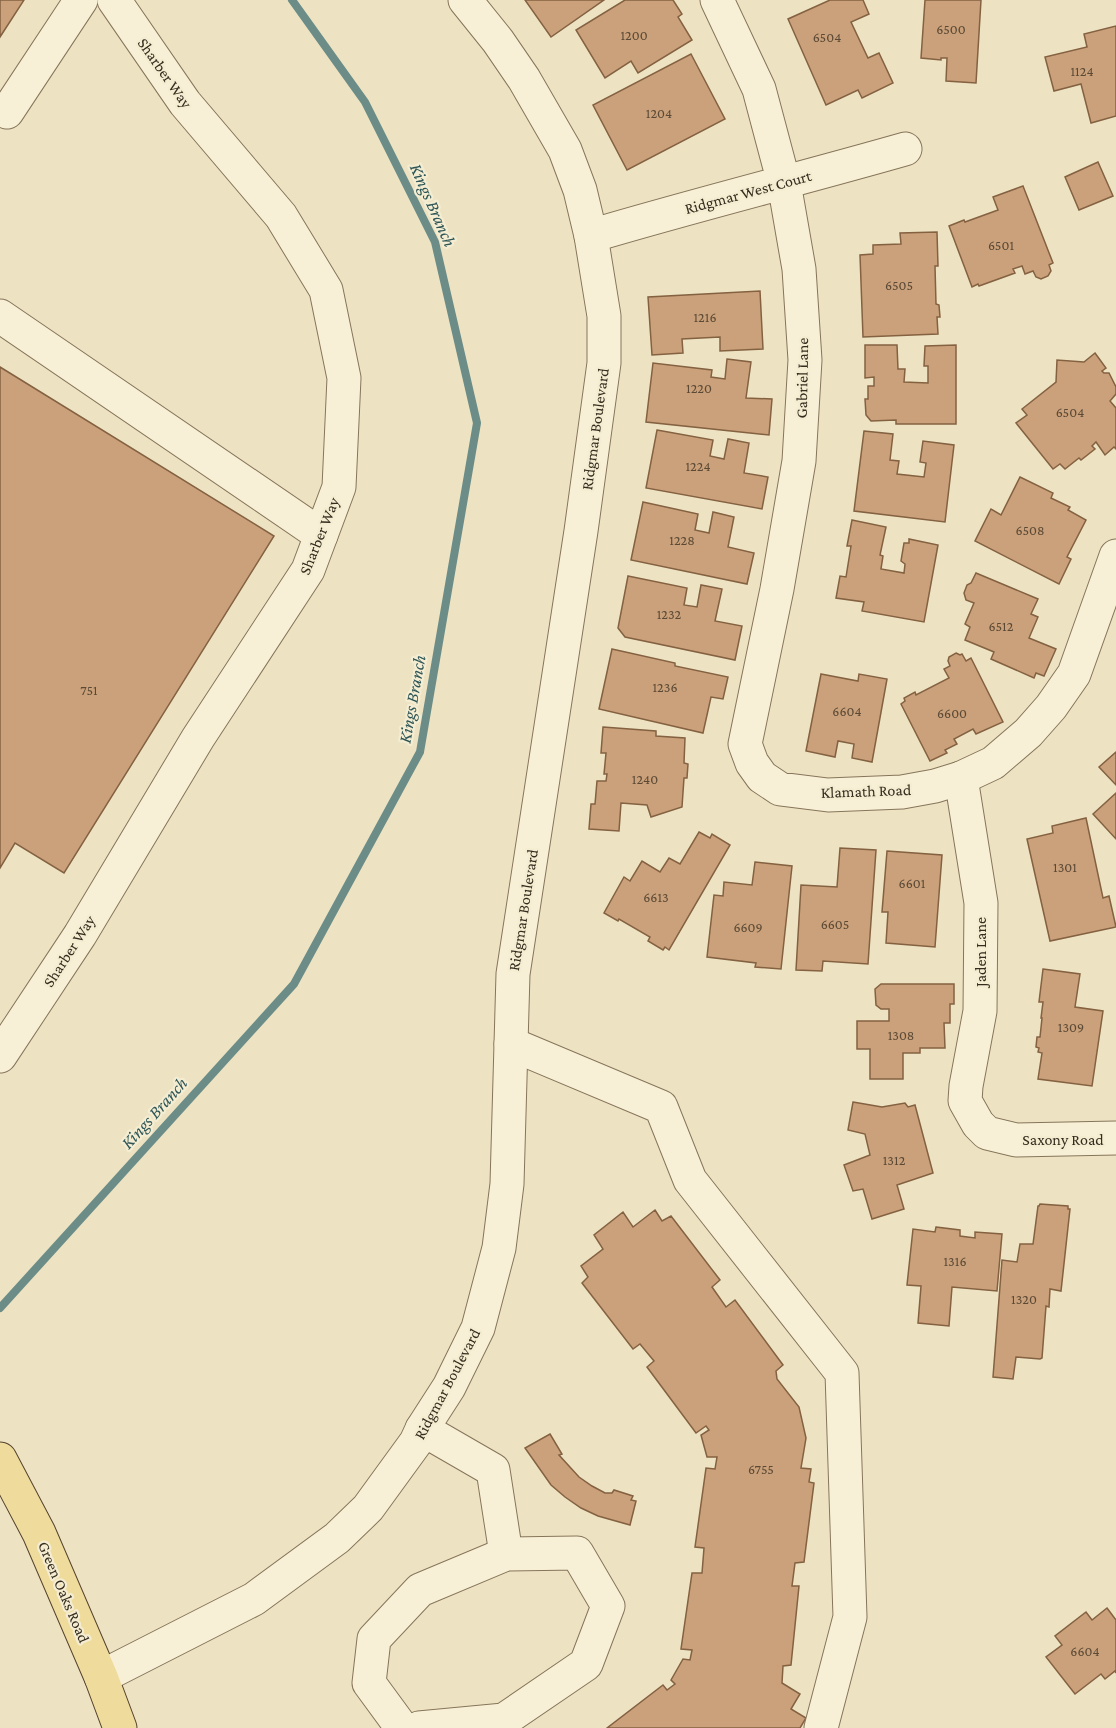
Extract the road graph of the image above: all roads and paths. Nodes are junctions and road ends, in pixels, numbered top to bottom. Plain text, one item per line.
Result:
1 (81, 0) edge
2 (114, 0) edge
3 (465, 0) edge
4 (717, 0) edge
5 (2, 114) edge
6 (905, 149) dead end
7 (784, 183) junction
8 (591, 236) junction
9 (0, 316) edge
10 (321, 535) junction
11 (1116, 556) edge
12 (752, 763) joint
13 (961, 778) junction
14 (511, 1044) junction
15 (0, 1056) edge
16 (978, 1124) joint
17 (1116, 1138) edge
18 (422, 1429) junction
19 (0, 1459) edge
20 (506, 1554) junction
21 (101, 1677) junction
22 (120, 1728) edge
23 (402, 1728) edge
24 (419, 1728) edge
25 (821, 1728) edge

1 - 5 street
2 - 10 street, Sharber Way
3 - 8 street, Ridgmar Boulevard
4 - 7 street, Gabriel Lane
6 - 7 street, Ridgmar West Court
7 - 8 street, Ridgmar West Court
7 - 12 street, Gabriel Lane
8 - 14 street, Ridgmar Boulevard
9 - 10 street
10 - 15 street, Sharber Way
11 - 13 street, Klamath Road
12 - 13 street, Klamath Road
13 - 16 street, Jaden Lane
14 - 18 street, Ridgmar Boulevard
14 - 25 street
16 - 17 street, Saxony Road
18 - 20 street
18 - 21 street, Ridgmar Boulevard
19 - 21 main road, Green Oaks Road
20 - 23 street
20 - 24 street
21 - 22 main road, Green Oaks Road

